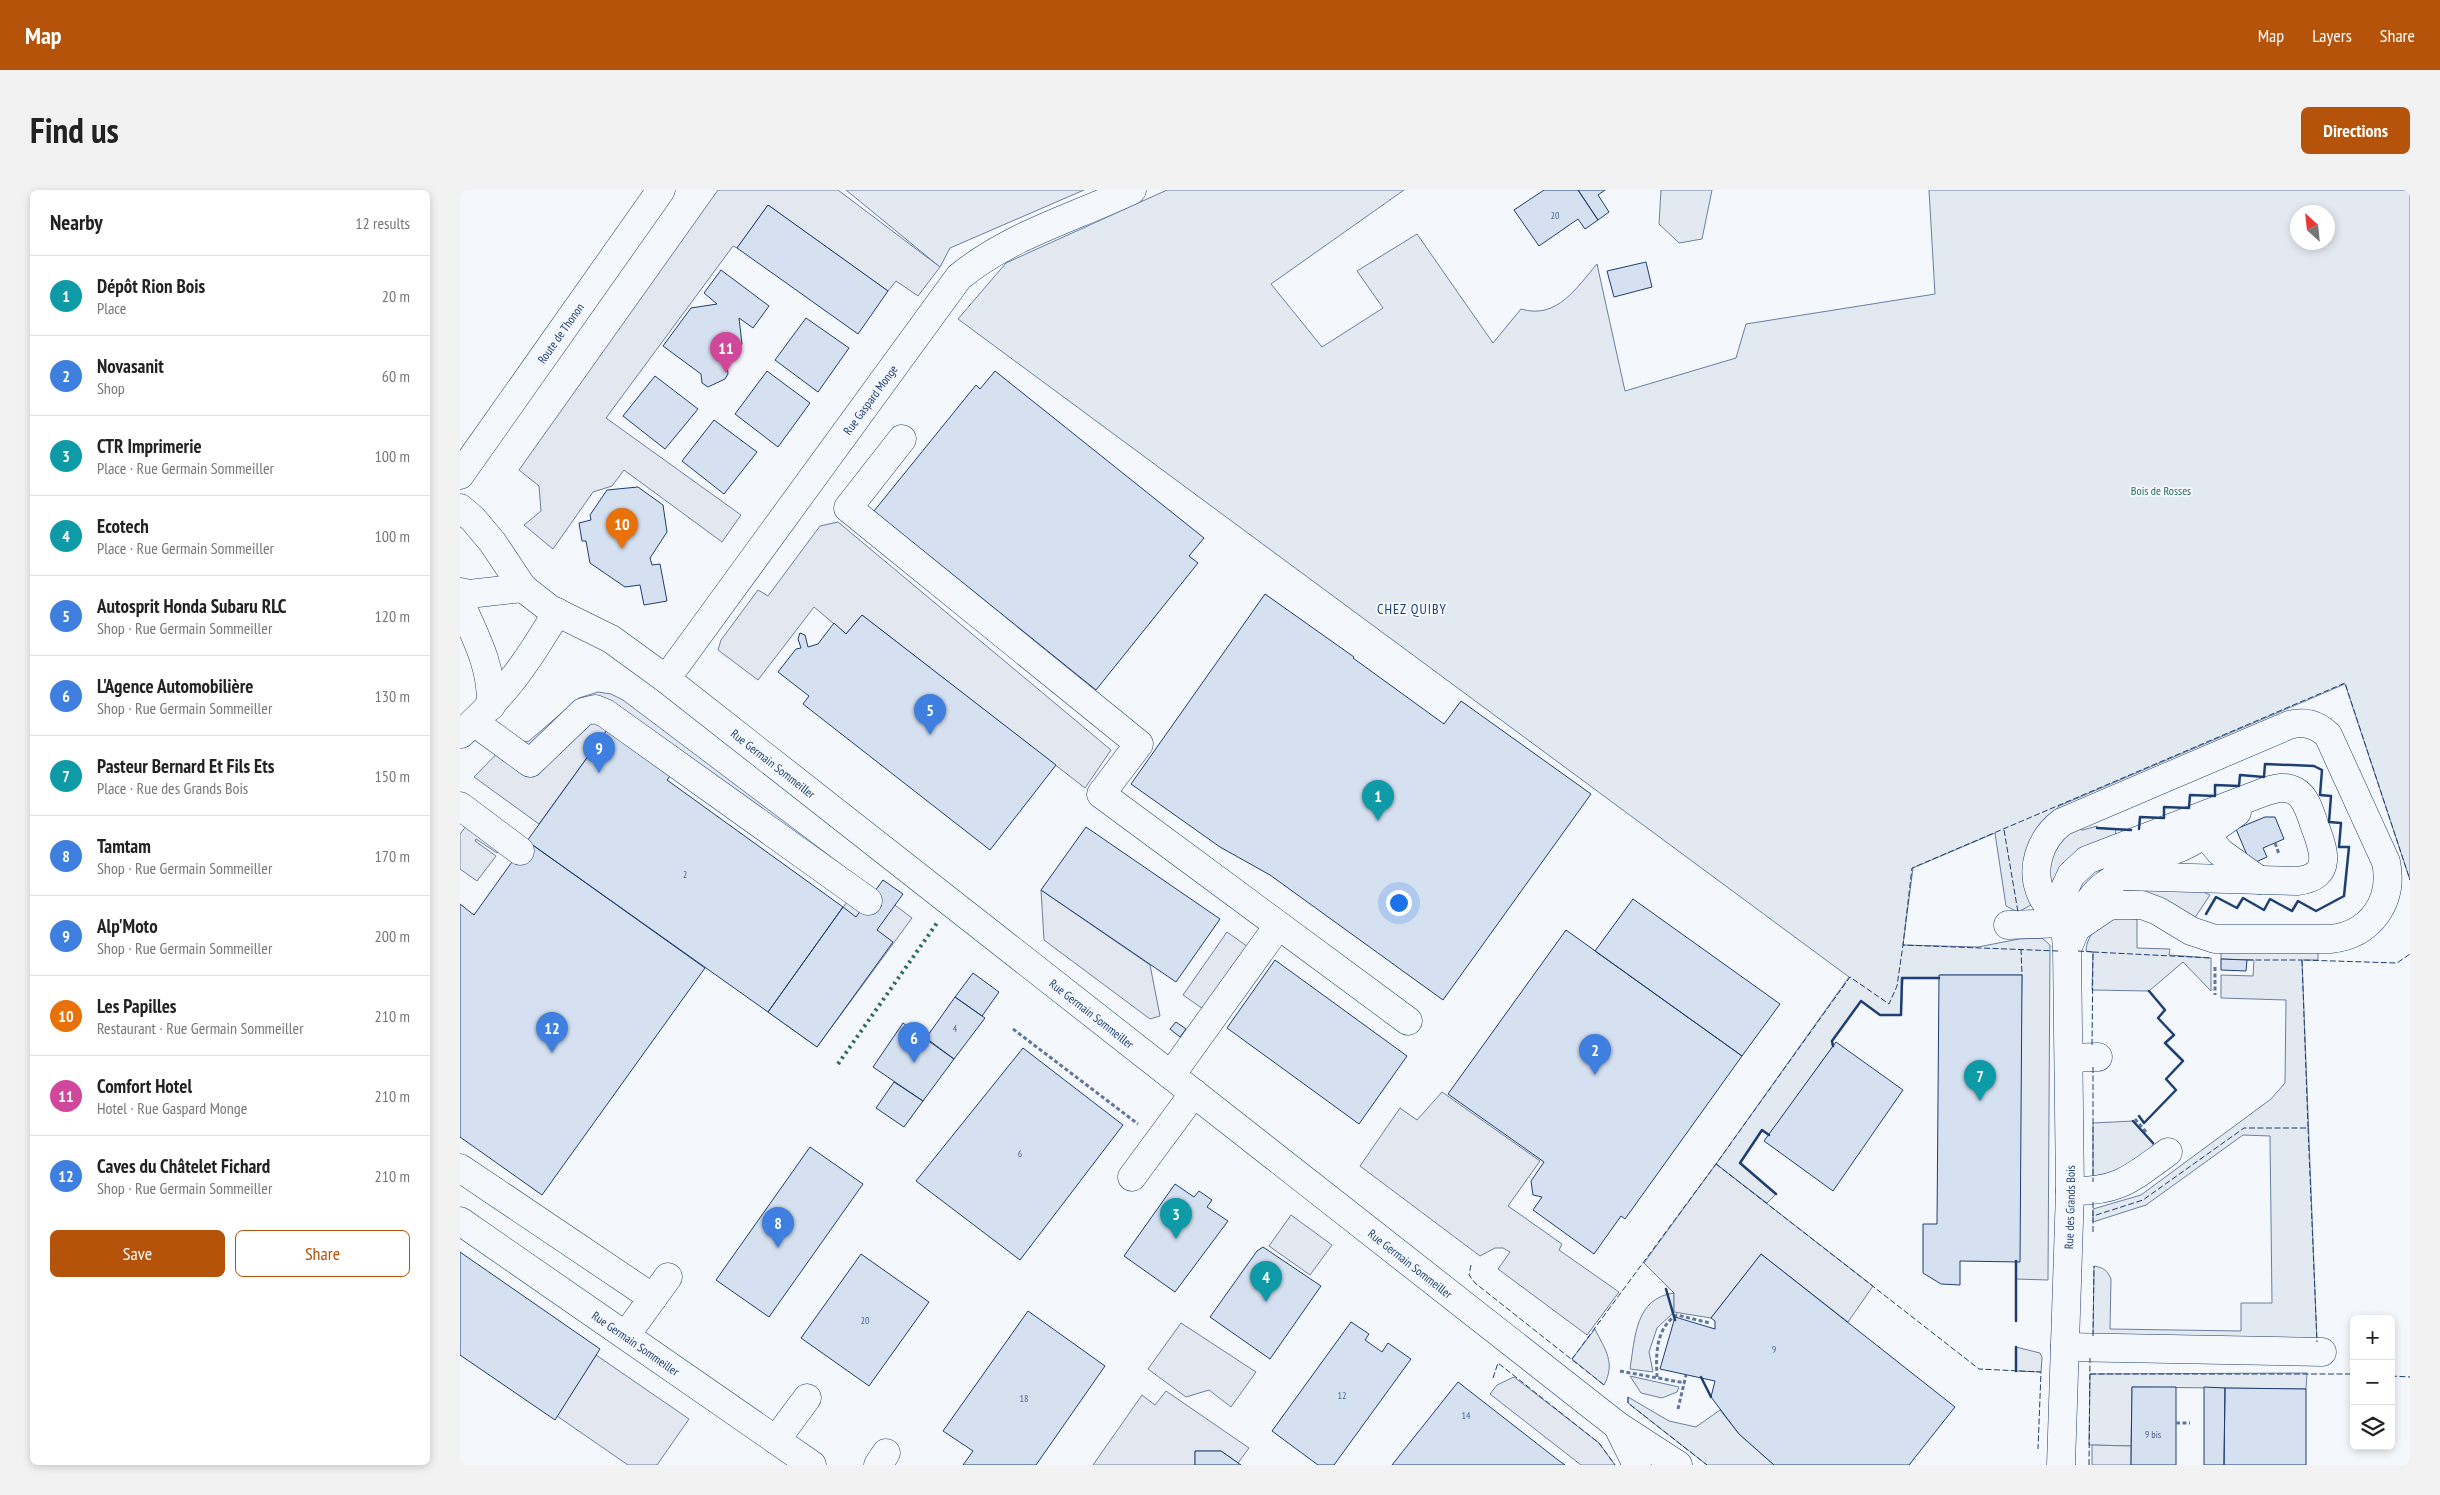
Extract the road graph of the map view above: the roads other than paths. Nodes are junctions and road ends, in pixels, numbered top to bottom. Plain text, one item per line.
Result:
1 (661, 190) edge
2 (1132, 190) edge
3 (902, 439) dead end
4 (460, 475) edge
5 (460, 508) edge
6 (523, 588) junction
7 (460, 592) edge
8 (460, 602) edge
9 (557, 612) junction
10 (666, 679) junction
11 (475, 721) edge
12 (2264, 792) junction
13 (460, 806) edge
14 (2206, 835) junction
15 (520, 851) dead end
16 (2087, 860) junction
17 (2260, 880) junction
18 (868, 901) dead end
19 (2008, 925) dead end
20 (1278, 926) junction
21 (2069, 934) junction
22 (1408, 1021) dead end
23 (2098, 1057) dead end
24 (2070, 1058) junction
25 (1171, 1075) junction
26 (1194, 1094) junction
27 (2160, 1145) road end
28 (460, 1168) edge
29 (1132, 1177) dead end
30 (2070, 1191) junction
31 (460, 1221) edge
32 (626, 1335) junction
33 (2064, 1347) junction
34 (2322, 1352) dead end
35 (807, 1398) dead end
36 (1618, 1426) junction
37 (776, 1440) junction
38 (812, 1465) edge
39 (1637, 1465) edge
40 (1678, 1465) edge
41 (2061, 1465) edge

1 - 4 street, Route de Thonon
2 - 10 street, Rue Gaspard Monge
3 - 20 street
5 - 6 street, Rue Germain Sommeiller
6 - 7 street
6 - 9 street, Rue Germain Sommeiller
8 - 11 street
9 - 10 street, Rue Germain Sommeiller
9 - 11 street
10 - 25 street, Rue Germain Sommeiller
11 - 18 street
12 - 14 street
12 - 16 street
12 - 17 street
13 - 15 street
14 - 16 street
14 - 17 street
16 - 21 street, Rue des Grands Bois
17 - 21 street
19 - 21 street
20 - 22 street
20 - 25 street
21 - 21 street
21 - 24 street, Rue des Grands Bois
23 - 24 street
24 - 30 street, Rue des Grands Bois
25 - 26 street, Rue Germain Sommeiller
26 - 29 street
26 - 36 street, Rue Germain Sommeiller
27 - 30 street
28 - 32 street
30 - 33 street, Rue des Grands Bois
31 - 32 street, Rue Germain Sommeiller
32 - 37 street, Rue Germain Sommeiller
33 - 34 street
33 - 41 street, Rue des Grands Bois
35 - 37 street
36 - 39 street, Rue Germain Sommeiller
36 - 40 street, Rue Germain Sommeiller
37 - 38 street, Rue Germain Sommeiller

